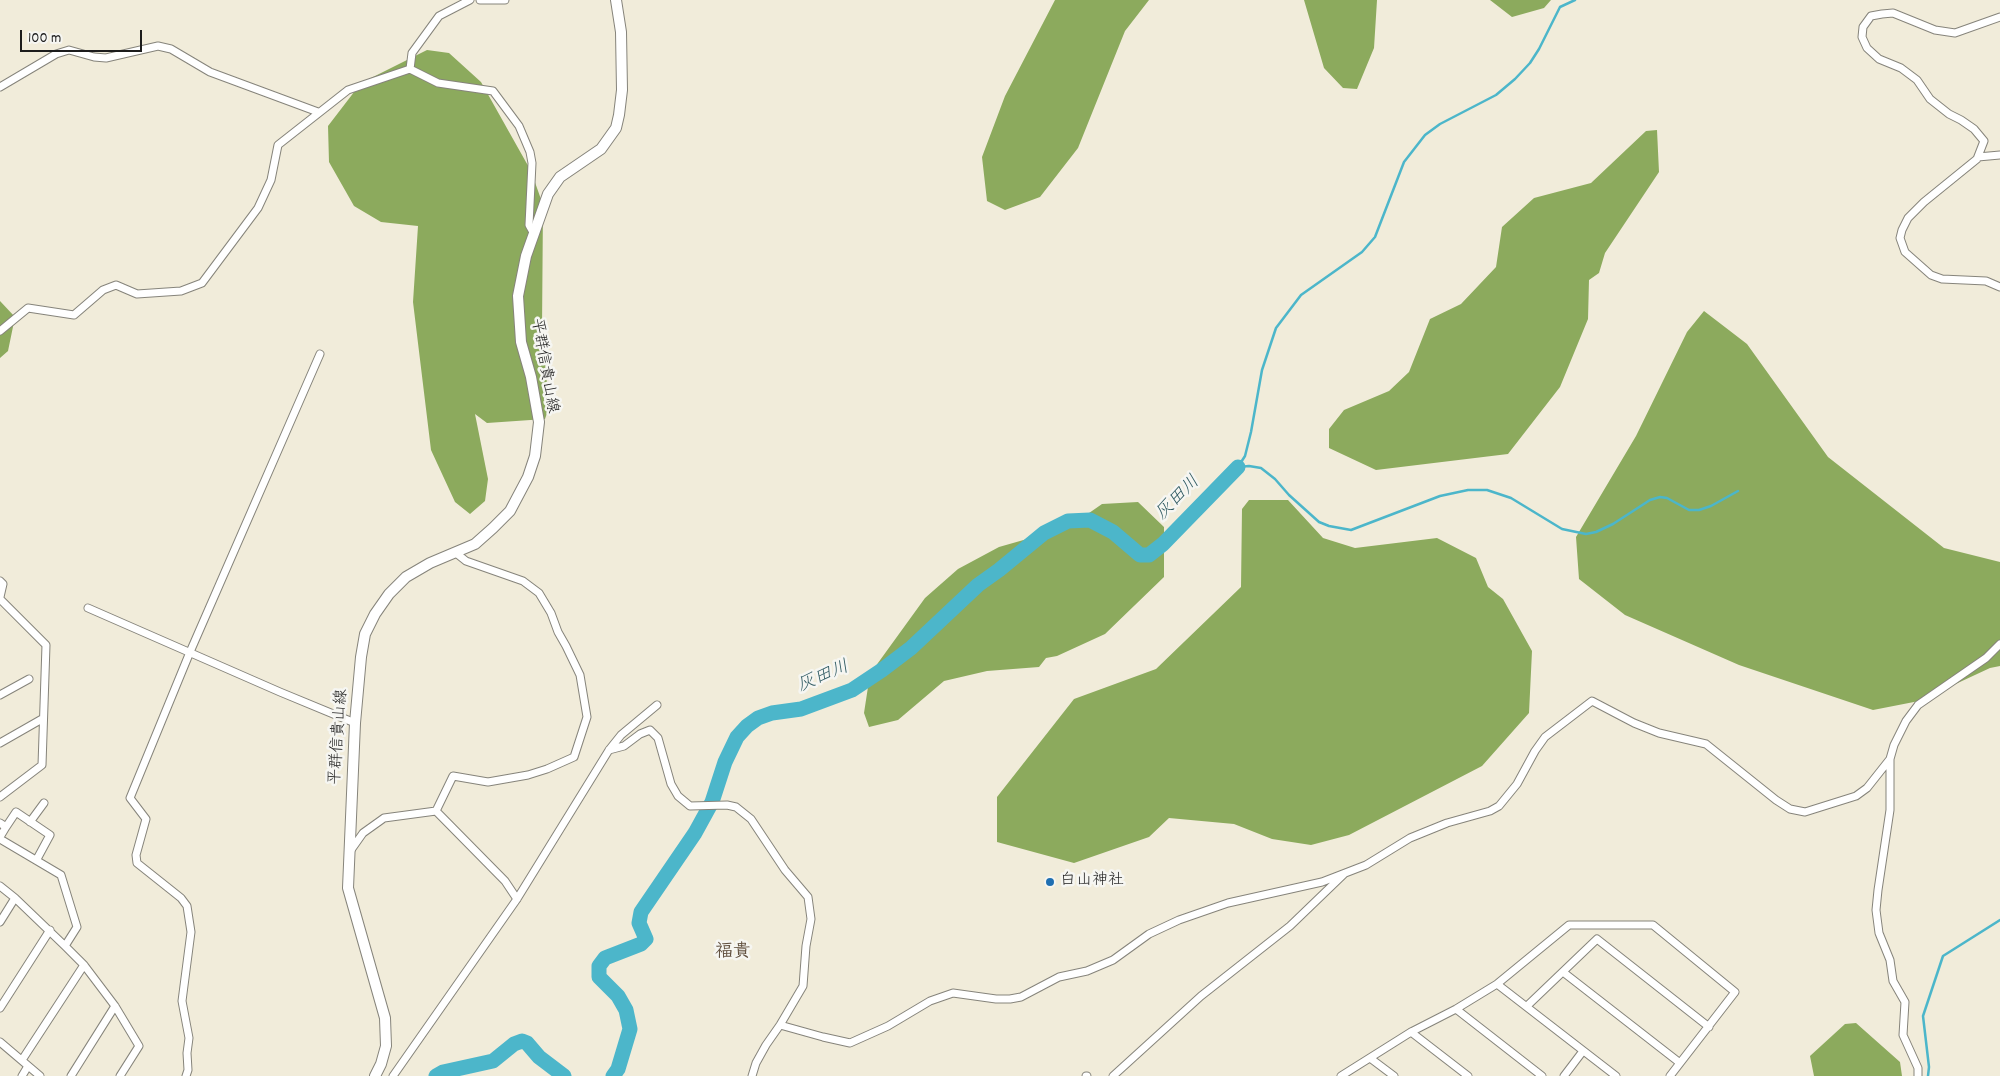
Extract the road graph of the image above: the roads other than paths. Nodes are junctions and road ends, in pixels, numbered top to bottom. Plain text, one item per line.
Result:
1 (470, 0) edge
2 (480, 0) edge
3 (495, 0) edge
4 (505, 0) edge
5 (616, 0) edge
6 (2000, 17) edge
7 (410, 69) junction
8 (0, 87) edge
9 (318, 112) junction
10 (2000, 155) edge
11 (1978, 157) junction
12 (534, 234) junction
13 (2000, 287) edge
14 (0, 331) edge
15 (320, 354) dead end
16 (456, 553) junction
17 (0, 581) edge
18 (0, 598) edge
19 (88, 608) dead end
20 (2000, 644) edge
21 (190, 652) junction
22 (29, 678) dead end
23 (0, 695) edge
24 (657, 705) dead end
25 (42, 719) junction
26 (355, 722) junction
27 (0, 743) edge
28 (609, 750) junction
29 (1890, 759) junction
30 (0, 797) edge
31 (44, 803) dead end
32 (436, 811) junction
33 (30, 822) junction
34 (3, 825) edge
35 (0, 838) edge
36 (349, 852) junction
37 (36, 859) junction
38 (1346, 872) junction
39 (0, 886) edge
40 (15, 898) junction
41 (517, 899) junction
42 (0, 922) edge
43 (50, 930) junction
44 (65, 946) junction
45 (84, 965) junction
46 (1563, 972) junction
47 (1497, 984) junction
48 (115, 1006) junction
49 (1527, 1006) junction
50 (0, 1008) edge
51 (1456, 1009) junction
52 (780, 1025) junction
53 (1709, 1027) junction
54 (1411, 1032) junction
55 (0, 1042) edge
56 (1584, 1051) junction
57 (1370, 1058) junction
58 (22, 1060) junction
59 (1680, 1063) junction
60 (28, 1066) junction
61 (22, 1076) edge
62 (40, 1076) edge
63 (71, 1076) edge
64 (120, 1076) edge
65 (186, 1076) edge
66 (375, 1076) edge
67 (393, 1076) edge
68 (752, 1076) edge
69 (1112, 1076) edge
70 (1342, 1076) edge
71 (1394, 1076) edge
72 (1468, 1076) edge
73 (1542, 1076) edge
74 (1564, 1076) edge
75 (1616, 1076) edge
76 (1670, 1076) edge
77 (1918, 1076) edge

1 - 7 street
2 - 3 street
3 - 4 street
5 - 12 main road, 平群信貴山線
6 - 11 street
7 - 9 street
7 - 12 street
8 - 9 street
9 - 14 street
10 - 11 street
11 - 13 street
12 - 16 main road, 平群信貴山線
15 - 21 street
16 - 26 main road, 平群信貴山線
16 - 32 street
17 - 18 street
18 - 25 street
19 - 21 street
20 - 29 street
21 - 26 street
21 - 65 street
22 - 23 street
24 - 28 street
25 - 27 street
25 - 30 street
26 - 36 main road, 平群信貴山線
28 - 41 street
28 - 52 street
29 - 38 street
29 - 77 street
31 - 33 street
32 - 36 street
32 - 41 street
33 - 34 street
33 - 37 street
34 - 35 street
35 - 37 street
36 - 66 main road, 平群信貴山線
37 - 44 street
38 - 52 street
38 - 69 street
39 - 40 street
40 - 42 street
40 - 43 street
41 - 67 street
43 - 44 street
43 - 50 street
44 - 45 street
45 - 48 street
45 - 58 street
46 - 49 street
46 - 53 street
46 - 59 street
47 - 49 street
47 - 51 street
47 - 53 street
48 - 63 street
48 - 64 street
49 - 56 street
51 - 54 street
51 - 73 street
52 - 68 street
53 - 59 street
54 - 57 street
54 - 72 street
55 - 58 street
56 - 74 street
56 - 75 street
57 - 70 street
57 - 71 street
58 - 60 street
59 - 76 street
60 - 61 street
60 - 62 street

